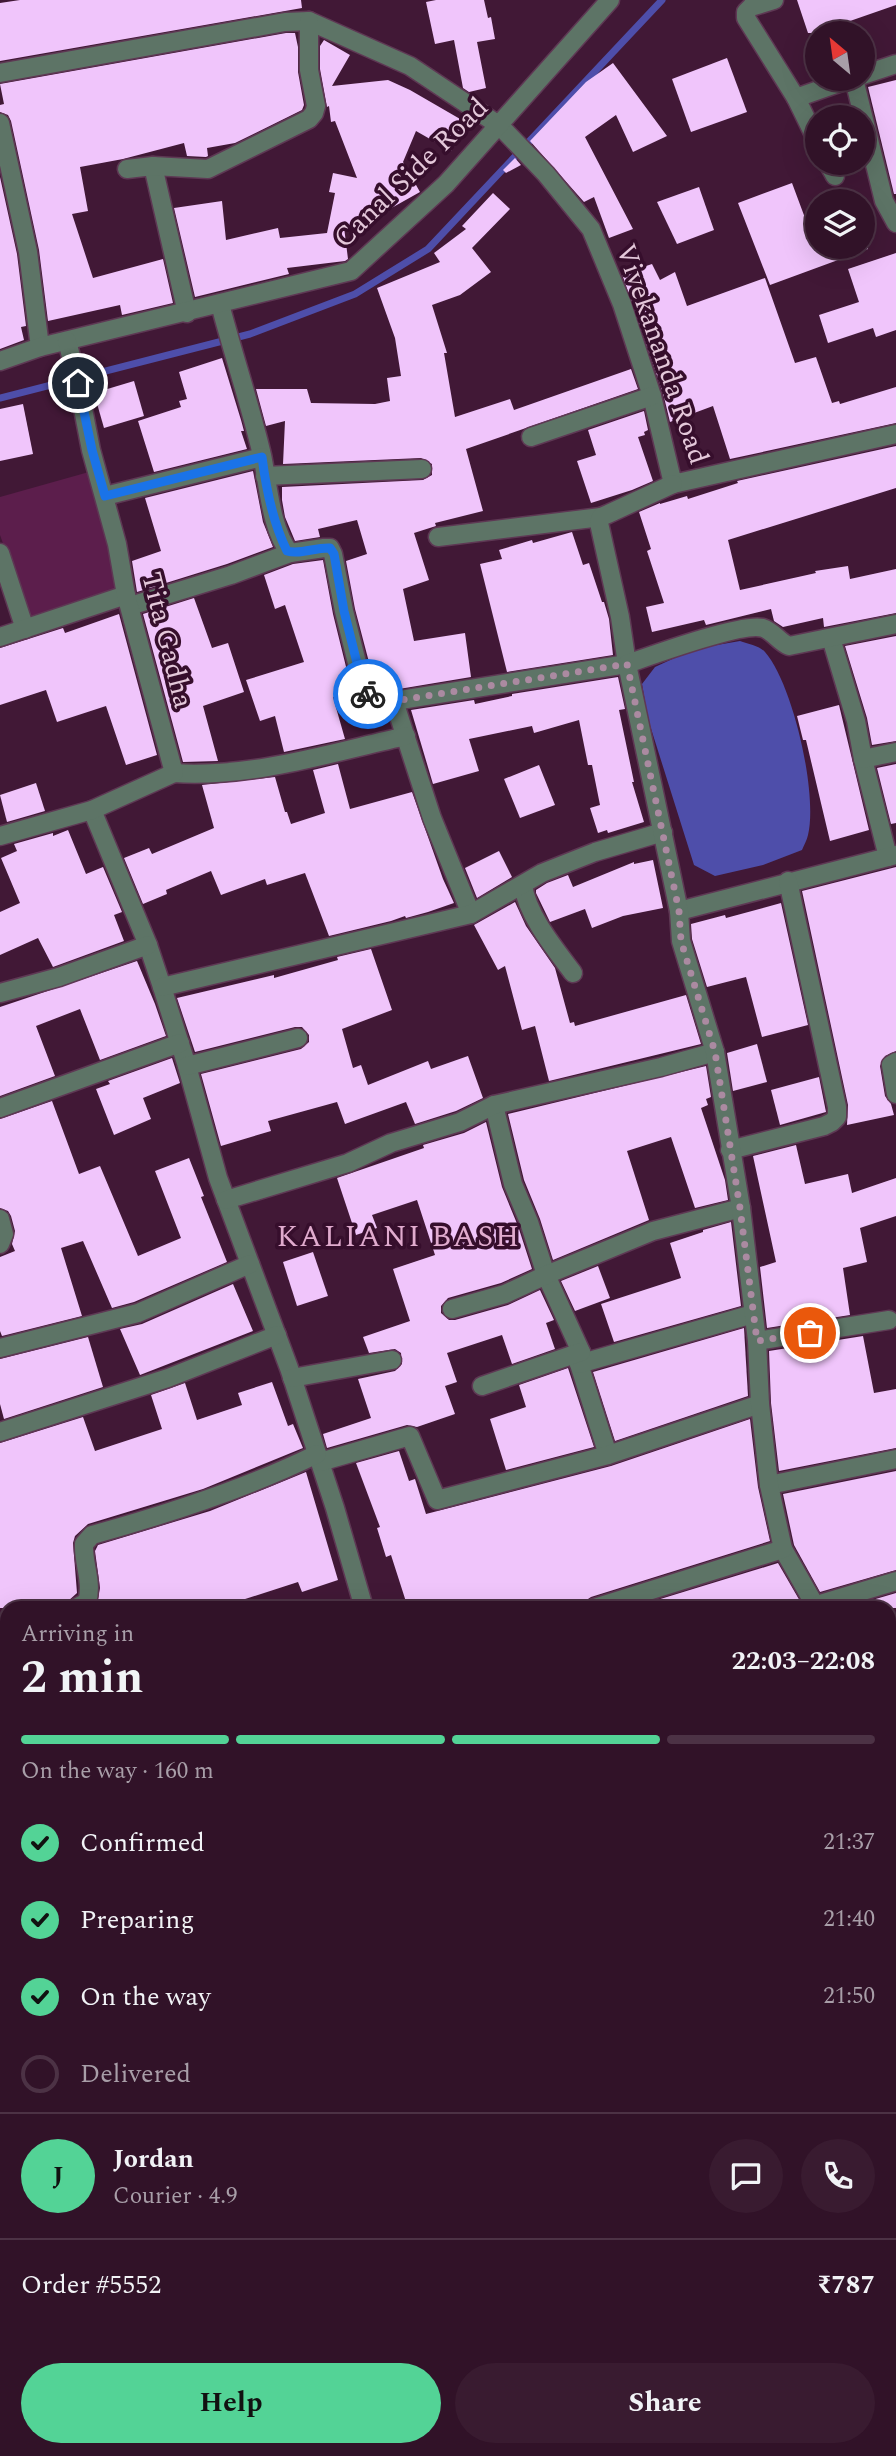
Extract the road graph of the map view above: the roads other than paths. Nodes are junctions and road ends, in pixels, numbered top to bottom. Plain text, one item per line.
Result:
1 (610, 0) edge
2 (774, 0) edge
3 (309, 21) junction
4 (896, 64) edge
5 (875, 71) edge
6 (0, 73) edge
7 (817, 91) edge
8 (856, 91) edge
9 (796, 98) junction
10 (805, 116) edge
11 (0, 123) edge
12 (503, 130) junction
13 (153, 166) junction
14 (127, 169) dead end
15 (890, 199) edge
16 (896, 223) edge
17 (220, 304) junction
18 (187, 313) junction
19 (67, 341) junction
20 (40, 348) junction
21 (0, 361) edge
22 (652, 396) junction
23 (896, 435) edge
24 (531, 437) dead end
25 (262, 457) junction
26 (422, 469) dead end
27 (264, 476) junction
28 (673, 484) junction
29 (105, 496) junction
30 (601, 517) junction
31 (438, 537) dead end
32 (0, 553) edge
33 (290, 553) junction
34 (128, 601) junction
35 (896, 624) edge
36 (25, 629) junction
37 (0, 637) edge
38 (831, 638) junction
39 (627, 664) junction
40 (394, 701) junction
41 (405, 736) junction
42 (896, 752) edge
43 (863, 759) junction
44 (174, 773) junction
45 (92, 810) junction
46 (1, 832) edge
47 (663, 832) junction
48 (892, 856) edge
49 (788, 881) junction
50 (523, 884) junction
51 (679, 911) junction
52 (471, 914) junction
53 (148, 945) junction
54 (573, 973) dead end
55 (162, 986) junction
56 (0, 993) edge
57 (298, 1038) dead end
58 (180, 1043) junction
59 (715, 1052) junction
60 (896, 1062) edge
61 (187, 1066) junction
62 (896, 1094) edge
63 (494, 1105) junction
64 (0, 1108) edge
65 (730, 1150) junction
66 (226, 1200) junction
67 (740, 1208) junction
68 (0, 1219) edge
69 (0, 1244) edge
70 (250, 1264) junction
71 (546, 1275) junction
72 (452, 1309) dead end
73 (753, 1314) junction
74 (889, 1321) dead end
75 (276, 1335) junction
76 (757, 1341) junction
77 (0, 1348) edge
78 (580, 1358) junction
79 (392, 1360) dead end
80 (292, 1378) junction
81 (482, 1386) dead end
82 (760, 1404) junction
83 (0, 1432) edge
84 (608, 1455) junction
85 (319, 1458) junction
86 (896, 1459) edge
87 (769, 1485) junction
88 (783, 1549) junction
89 (896, 1581) edge
90 (87, 1601) edge
91 (362, 1601) edge
92 (620, 1601) edge
93 (812, 1601) edge
94 (837, 1601) edge

1 - 12 street, Canal Side Road
2 - 9 street
3 - 6 street, Vivekananda Road
3 - 12 street, Vivekananda Road
3 - 13 street
4 - 5 street
7 - 9 street
8 - 15 street
9 - 10 street
11 - 20 street
12 - 17 street, Canal Side Road
12 - 22 street, Vivekananda Road
13 - 14 street
13 - 18 street
15 - 16 street
17 - 18 street, Canal Side Road
17 - 25 street
18 - 19 street, Canal Side Road
19 - 20 street, Canal Side Road
19 - 29 street, Tita Gadha
20 - 21 street, Canal Side Road
22 - 24 street
22 - 28 street, Vivekananda Road
23 - 28 street, Vivekananda Road
25 - 27 street
25 - 29 street
26 - 27 street
27 - 33 street
28 - 30 street
29 - 34 street, Tita Gadha
30 - 31 street
30 - 39 street
32 - 36 street
33 - 34 street
33 - 40 street
34 - 36 street
34 - 44 street, Tita Gadha
35 - 38 street
36 - 37 street
38 - 39 street
38 - 43 street
39 - 40 street
39 - 47 street
40 - 41 street
41 - 44 street
41 - 52 street
42 - 43 street
43 - 48 street
44 - 45 street
45 - 46 street
45 - 53 street
47 - 50 street
47 - 51 street
48 - 49 street
49 - 51 street
49 - 65 street
50 - 52 street
50 - 54 street
51 - 59 street
52 - 55 street
53 - 55 street
53 - 56 street
55 - 58 street
57 - 61 street
58 - 61 street
58 - 64 street
59 - 63 street
59 - 65 street
60 - 62 street
61 - 66 street
63 - 66 street
63 - 71 street
65 - 67 street
66 - 70 street
67 - 71 street
67 - 73 street
68 - 69 street
70 - 75 street
70 - 77 street
71 - 72 street
71 - 78 street
73 - 76 street
73 - 78 street
74 - 76 street
75 - 80 street
75 - 83 street
76 - 82 street
78 - 81 street
78 - 84 street
79 - 80 street
80 - 85 street
82 - 84 street
82 - 87 street
84 - 85 street
85 - 90 street
85 - 91 street
86 - 87 street
87 - 88 street
88 - 92 street
88 - 93 street
89 - 94 street

